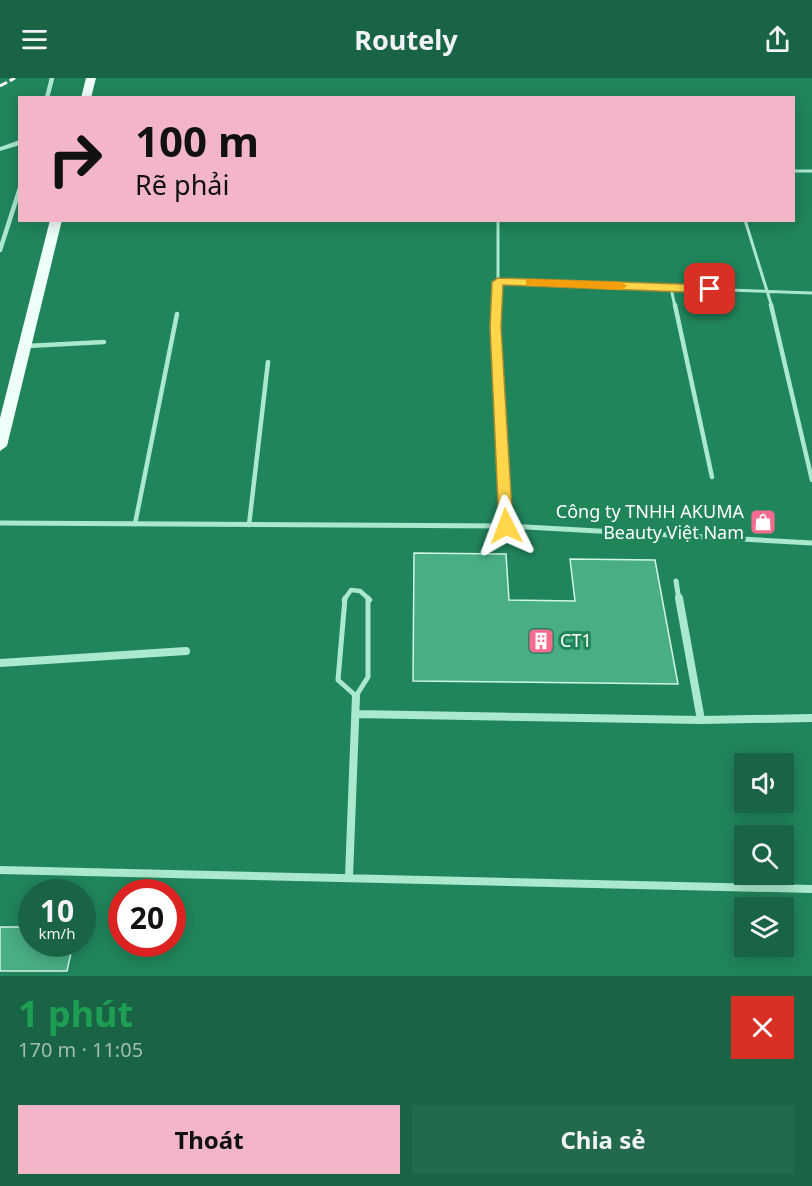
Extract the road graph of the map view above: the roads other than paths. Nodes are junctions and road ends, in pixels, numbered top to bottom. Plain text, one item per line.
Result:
1 (52, 78) edge
2 (91, 78) edge
3 (48, 96) edge
4 (86, 96) edge
5 (18, 144) edge
6 (0, 149) edge
7 (795, 171) edge
8 (812, 171) edge
9 (18, 194) edge
10 (56, 222) edge
11 (498, 222) edge
12 (746, 222) edge
13 (0, 250) edge
14 (498, 282) junction
15 (671, 288) junction
16 (768, 291) junction
17 (812, 293) edge
18 (177, 314) dead end
19 (104, 342) dead end
20 (25, 346) junction
21 (268, 362) dead end
22 (4, 411) edge
23 (0, 446) edge
24 (712, 477) dead end
25 (812, 480) edge
26 (0, 523) edge
27 (135, 524) junction
28 (249, 525) junction
29 (506, 526) junction
30 (812, 543) edge
31 (676, 581) dead end
32 (186, 651) dead end
33 (0, 663) edge
34 (356, 696) junction
35 (356, 714) junction
36 (812, 718) edge
37 (701, 720) junction
38 (0, 870) edge
39 (349, 877) junction
40 (812, 889) edge

1 - 3 street
2 - 4 main road
5 - 6 street
7 - 8 lane
9 - 13 street
10 - 20 main road
11 - 14 lane
12 - 16 lane
14 - 15 lane
14 - 29 lane
15 - 16 lane
15 - 24 lane
16 - 17 lane
16 - 25 lane
18 - 27 lane
19 - 20 lane
20 - 22 main road
21 - 28 lane
22 - 23 main road
26 - 27 street
27 - 28 street
28 - 29 street
29 - 30 street
31 - 37 street
32 - 33 street
34 - 34 lane
34 - 35 street
35 - 37 street
35 - 39 street
36 - 37 street
38 - 39 street
39 - 40 street

